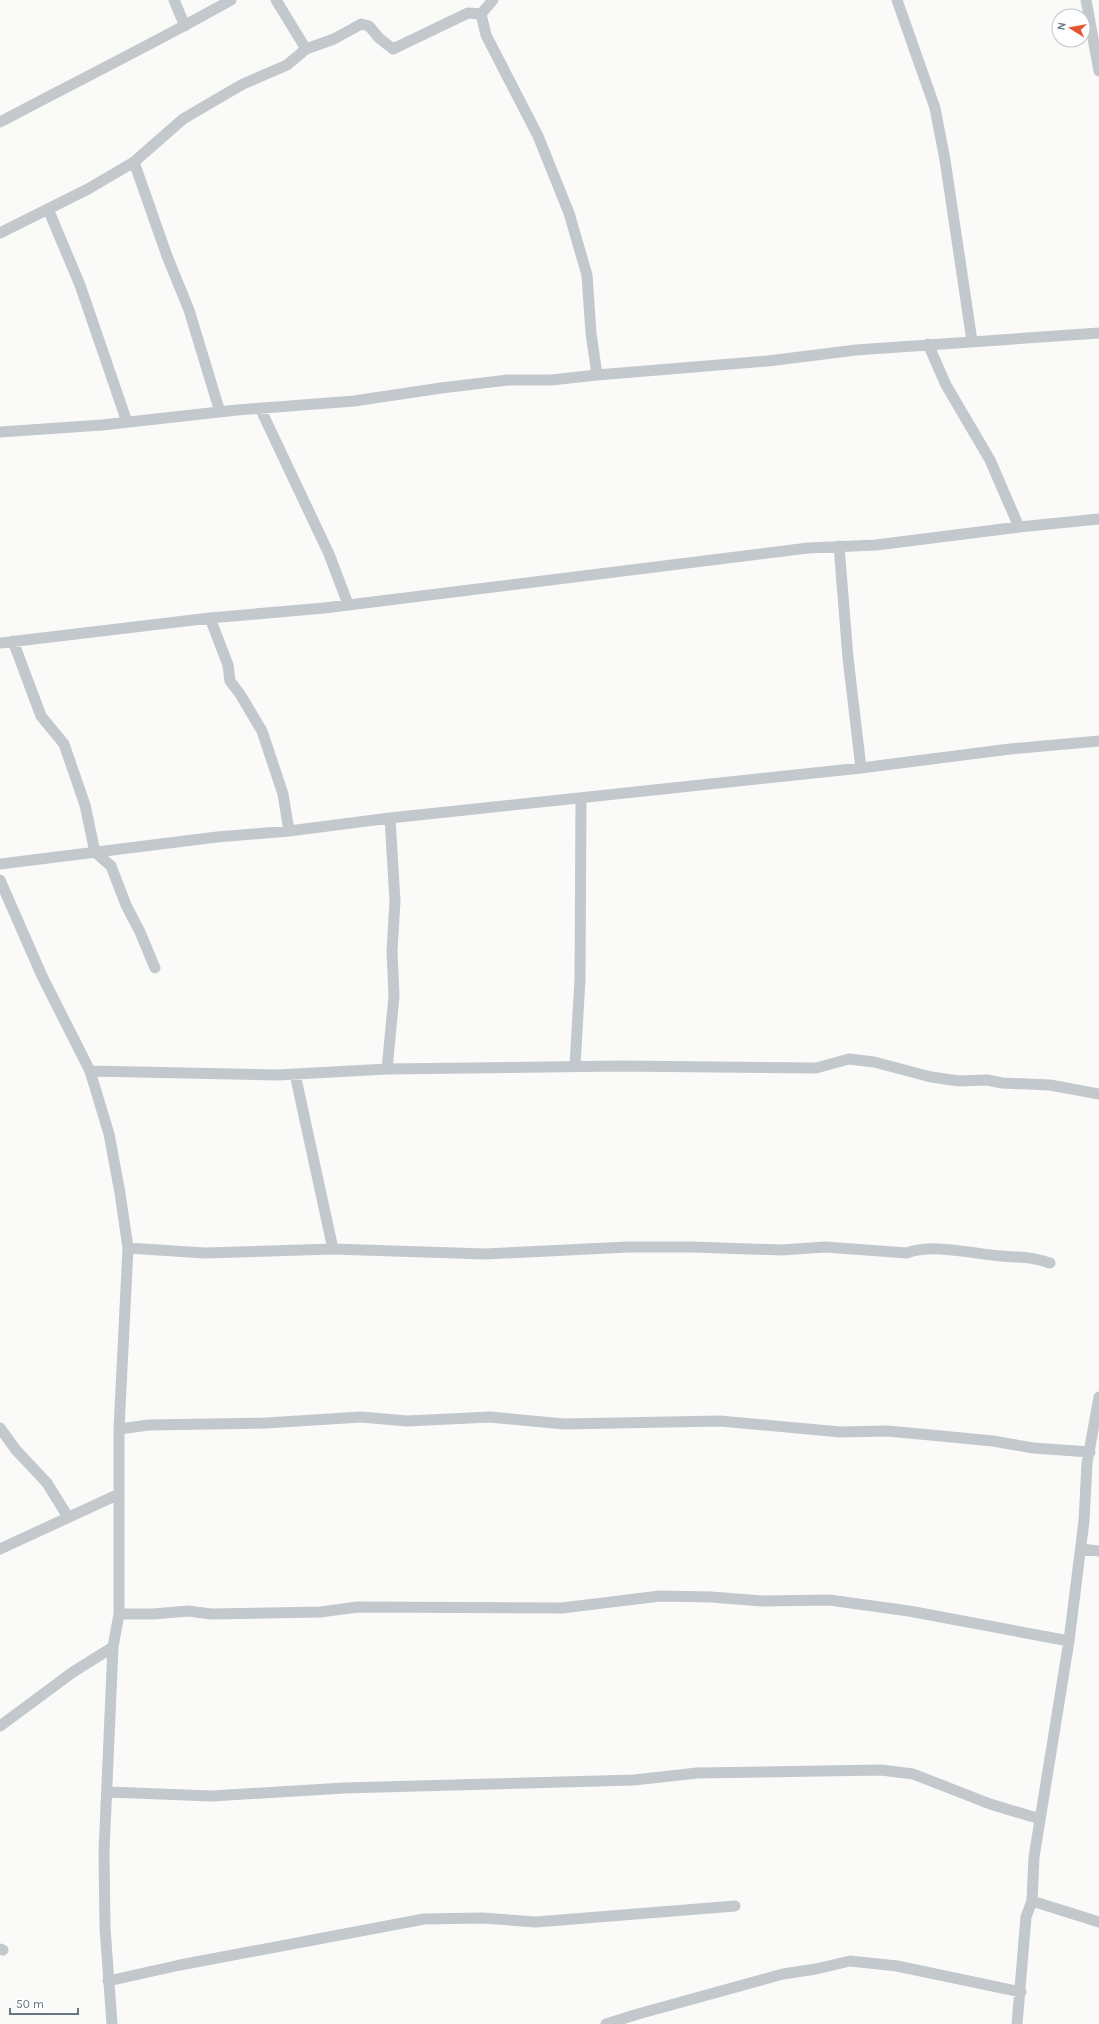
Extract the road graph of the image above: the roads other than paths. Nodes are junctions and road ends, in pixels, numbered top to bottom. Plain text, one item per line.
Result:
1 (174, 0) edge
2 (231, 0) edge
3 (276, 0) edge
4 (493, 0) edge
5 (897, 0) edge
6 (1086, 0) edge
7 (481, 14) junction
8 (185, 26) junction
9 (306, 49) junction
10 (1099, 70) edge
11 (0, 122) edge
12 (134, 162) junction
13 (48, 209) junction
14 (0, 233) edge
15 (1099, 333) edge
16 (972, 341) junction
17 (928, 344) junction
18 (597, 375) junction
19 (260, 408) junction
20 (220, 412) junction
21 (127, 422) junction
22 (0, 432) edge
23 (1099, 519) edge
24 (1019, 527) junction
25 (839, 546) junction
26 (348, 604) junction
27 (210, 618) junction
28 (13, 641) junction
29 (0, 643) edge
30 (1099, 741) edge
31 (861, 768) junction
32 (581, 798) junction
33 (390, 818) junction
34 (289, 831) junction
35 (95, 852) junction
36 (0, 864) edge
37 (0, 880) edge
38 (155, 968) dead end
39 (575, 1066) junction
40 (387, 1069) junction
41 (90, 1071) junction
42 (295, 1074) junction
43 (1099, 1094) edge
44 (128, 1248) junction
45 (333, 1249) junction
46 (1050, 1263) dead end
47 (1099, 1397) edge
48 (0, 1428) edge
49 (118, 1429) junction
50 (1090, 1452) junction
51 (119, 1494) junction
52 (68, 1517) junction
53 (0, 1549) edge
54 (1081, 1549) junction
55 (1099, 1551) edge
56 (119, 1614) junction
57 (1069, 1641) junction
58 (114, 1647) junction
59 (0, 1726) edge
60 (108, 1792) junction
61 (1040, 1819) junction
62 (1032, 1901) junction
63 (735, 1906) dead end
64 (1099, 1922) edge
65 (108, 1981) junction
66 (1020, 1992) junction
67 (112, 2024) edge
68 (606, 2024) edge
69 (1017, 2024) edge

1 - 8 street
2 - 8 street
3 - 9 street
4 - 7 street
5 - 16 street
6 - 10 street
7 - 9 street
7 - 18 street
8 - 11 street
9 - 12 street
12 - 13 street
12 - 20 street
13 - 14 street
13 - 21 street
15 - 16 street
16 - 17 street
17 - 18 street
17 - 24 street
18 - 19 street
19 - 20 street
19 - 26 street
20 - 21 street
21 - 22 street
23 - 24 street
24 - 25 street
25 - 26 street
25 - 31 street
26 - 27 street
27 - 28 street
27 - 34 street
28 - 29 street
28 - 35 street
30 - 31 street
31 - 32 street
32 - 33 street
32 - 39 street
33 - 34 street
33 - 40 street
34 - 35 street
35 - 36 street
35 - 38 street
37 - 41 street
39 - 40 street
39 - 43 street
40 - 42 street
41 - 42 street
41 - 44 street
42 - 45 street
44 - 45 street
44 - 49 street
45 - 46 street
47 - 50 street
48 - 52 street
49 - 50 street
49 - 51 street
50 - 54 street
51 - 52 street
51 - 56 street
52 - 53 street
54 - 55 street
54 - 57 street
56 - 57 street
56 - 58 street
57 - 61 street
58 - 59 street
58 - 60 street
60 - 61 street
60 - 65 street
61 - 62 street
62 - 64 street
62 - 66 street
63 - 65 street
65 - 67 street
66 - 68 street
66 - 69 street

